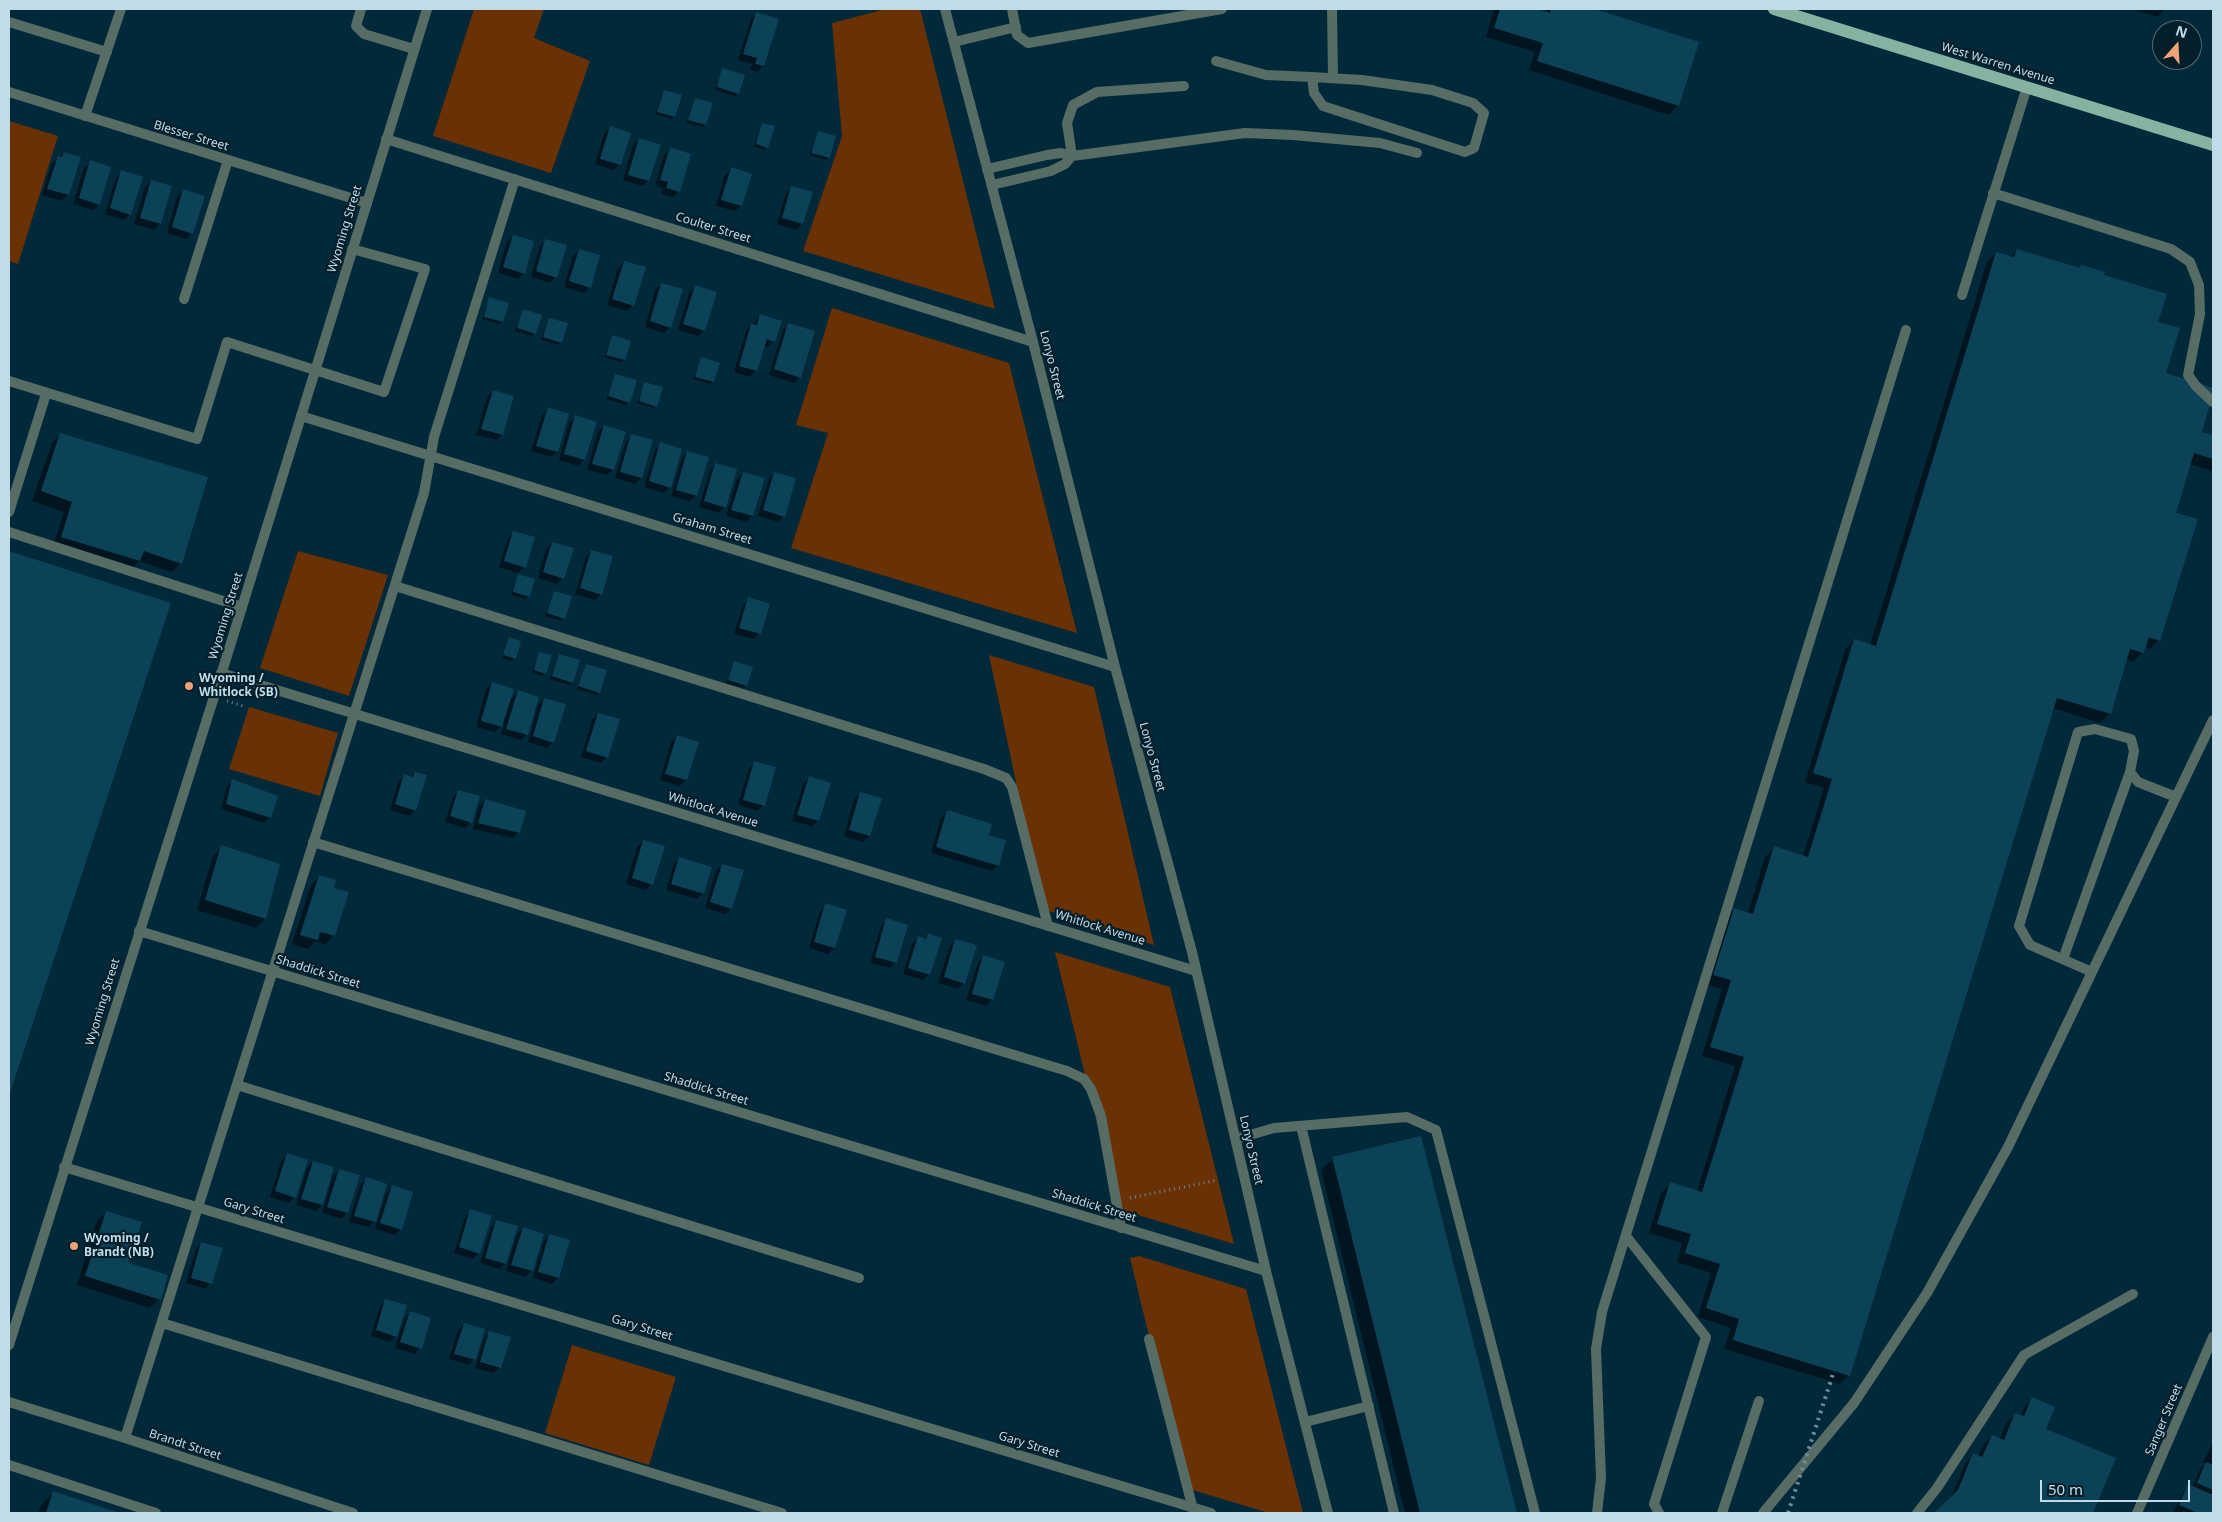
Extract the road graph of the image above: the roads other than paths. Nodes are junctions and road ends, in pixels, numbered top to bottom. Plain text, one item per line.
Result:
1 (121, 9) edge
2 (361, 9) edge
3 (427, 9) edge
4 (945, 9) edge
5 (1012, 9) edge
6 (1222, 9) edge
7 (1332, 9) edge
8 (1774, 9) edge
9 (9, 22) edge
10 (1016, 27) junction
11 (954, 42) junction
12 (414, 49) junction
13 (106, 52) junction
14 (1216, 61) dead end
15 (1312, 78) junction
16 (1333, 78) junction
17 (1184, 86) dead end
18 (2027, 87) junction
19 (9, 92) edge
20 (85, 116) junction
21 (386, 139) junction
22 (2213, 145) edge
23 (1417, 154) dead end
24 (1072, 156) junction
25 (228, 160) junction
26 (987, 169) junction
27 (515, 179) junction
28 (992, 185) junction
29 (1993, 193) junction
30 (367, 203) junction
31 (352, 249) junction
32 (1962, 295) dead end
33 (184, 299) dead end
34 (1906, 330) dead end
35 (1033, 342) junction
36 (314, 370) junction
37 (9, 381) edge
38 (46, 394) junction
39 (2213, 402) edge
40 (302, 416) junction
41 (432, 456) junction
42 (9, 512) edge
43 (9, 532) edge
44 (395, 586) junction
45 (242, 607) junction
46 (1115, 667) junction
47 (221, 673) junction
48 (354, 714) junction
49 (2213, 720) edge
50 (2130, 772) junction
51 (2176, 797) junction
52 (313, 842) junction
53 (1048, 926) junction
54 (139, 931) junction
55 (2063, 959) junction
56 (1196, 971) junction
57 (272, 972) junction
58 (2092, 972) junction
59 (237, 1085) junction
60 (1301, 1126) junction
61 (1236, 1138) junction
62 (64, 1167) junction
63 (199, 1208) junction
64 (1121, 1228) junction
65 (1626, 1236) junction
66 (1266, 1271) junction
67 (859, 1278) dead end
68 (2132, 1294) dead end
69 (162, 1323) junction
70 (2213, 1337) edge
71 (1149, 1339) dead end
72 (9, 1345) edge
73 (1759, 1401) dead end
74 (9, 1402) edge
75 (1369, 1406) junction
76 (1304, 1422) junction
77 (125, 1438) junction
78 (9, 1465) edge
79 (1193, 1510) edge
80 (156, 1513) edge
81 (354, 1513) edge
82 (782, 1513) edge
83 (1212, 1513) edge
84 (1328, 1513) edge
85 (1394, 1513) edge
86 (1536, 1513) edge
87 (1597, 1513) edge
88 (1659, 1513) edge
89 (1722, 1513) edge
90 (1763, 1513) edge
91 (1917, 1513) edge
92 (2137, 1513) edge

1 - 13 street
2 - 12 street
3 - 12 street, Wyoming Street
4 - 11 street, Lonyo Street
5 - 10 street
6 - 10 street
7 - 16 street
8 - 18 main road, West Warren Avenue
9 - 13 street
10 - 11 street
11 - 26 street, Lonyo Street
12 - 21 street, Wyoming Street
13 - 20 street
14 - 15 street
15 - 16 street
15 - 16 street
17 - 24 street
18 - 22 main road, West Warren Avenue
18 - 29 street
19 - 20 street, Blesser Street
20 - 25 street, Blesser Street
21 - 27 street, Coulter Street
21 - 30 street, Wyoming Street
23 - 24 street
24 - 26 street
24 - 28 street
25 - 30 street, Blesser Street
25 - 33 street
26 - 28 street, Lonyo Street
27 - 35 street, Coulter Street
27 - 41 street
28 - 35 street, Lonyo Street
29 - 32 street
29 - 39 street
30 - 31 street, Wyoming Street
31 - 36 street, Wyoming Street
31 - 36 street
34 - 65 street
35 - 46 street, Lonyo Street
36 - 38 street
36 - 40 street, Wyoming Street
37 - 38 street
38 - 42 street
40 - 41 street, Graham Street
40 - 45 street, Wyoming Street
41 - 44 street
41 - 46 street, Graham Street
43 - 45 street
44 - 48 street
44 - 53 street
45 - 47 street, Wyoming Street
46 - 56 street, Lonyo Street
47 - 48 street, Whitlock Avenue
47 - 54 street, Wyoming Street
48 - 52 street
48 - 53 street, Whitlock Avenue
49 - 51 street
50 - 51 street
50 - 55 street
50 - 55 street
51 - 58 street
52 - 57 street
52 - 64 street
53 - 56 street, Whitlock Avenue
54 - 57 street, Shaddick Street
54 - 62 street, Wyoming Street
55 - 58 street
56 - 61 street, Lonyo Street
57 - 59 street
57 - 64 street, Shaddick Street
58 - 90 street
59 - 63 street
59 - 67 street
60 - 61 street
60 - 75 street
60 - 86 street
61 - 66 street, Lonyo Street
62 - 63 street, Gary Street
62 - 72 street, Wyoming Street
63 - 69 street
63 - 79 street, Gary Street
64 - 66 street, Shaddick Street
65 - 87 street
65 - 88 street
66 - 76 street, Lonyo Street
68 - 91 street
69 - 77 street
69 - 82 street
70 - 92 street, Sanger Street
71 - 79 street
73 - 89 street
74 - 77 street, Brandt Street
75 - 76 street
75 - 85 street
76 - 84 street, Lonyo Street
77 - 81 street, Brandt Street
78 - 80 street
79 - 83 street, Gary Street

